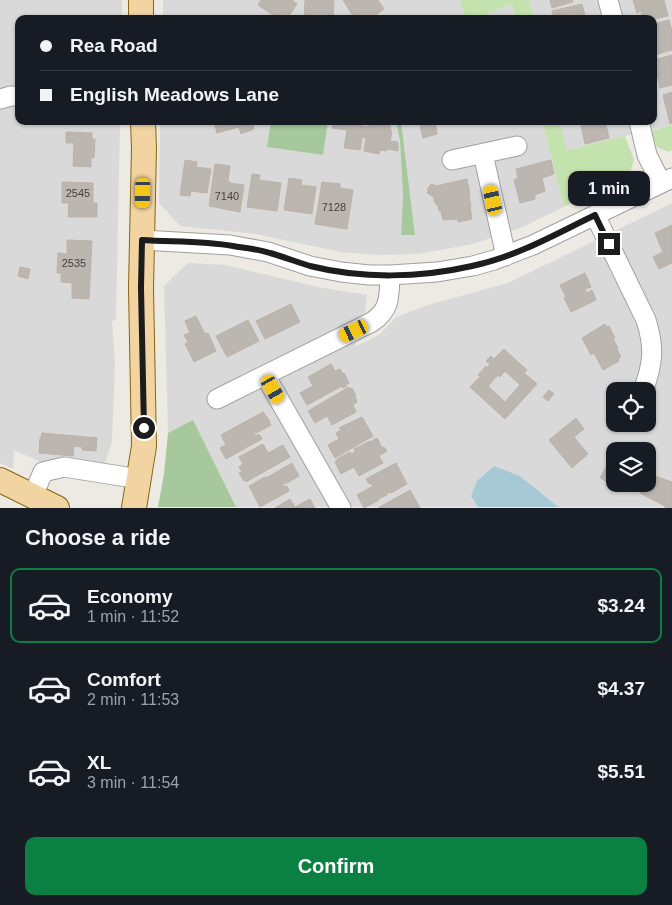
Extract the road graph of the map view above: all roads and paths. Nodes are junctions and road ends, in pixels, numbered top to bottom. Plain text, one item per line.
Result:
1 (141, 0) edge
2 (608, 0) edge
3 (141, 15) edge
4 (612, 15) edge
5 (15, 96) edge
6 (0, 99) edge
7 (143, 125) edge
8 (640, 125) edge
9 (517, 146) dead end
10 (483, 154) junction
11 (452, 160) dead end
12 (666, 180) edge
13 (595, 215) junction
14 (142, 240) junction
15 (506, 256) junction
16 (390, 275) junction
17 (265, 375) junction
18 (646, 382) edge
19 (217, 398) dead end
20 (140, 479) junction
21 (0, 480) edge
22 (33, 496) junction
23 (57, 508) edge
24 (134, 508) edge
25 (341, 508) edge

1 - 3 main road
2 - 4 street
5 - 6 street
7 - 14 main road
8 - 12 street
9 - 10 street
10 - 11 street
10 - 15 street
12 - 13 street
13 - 15 street
13 - 18 street
14 - 16 street
14 - 20 main road
15 - 16 street
16 - 17 street
17 - 19 street
17 - 25 street
20 - 22 street
20 - 24 main road
21 - 22 main road
22 - 23 main road

